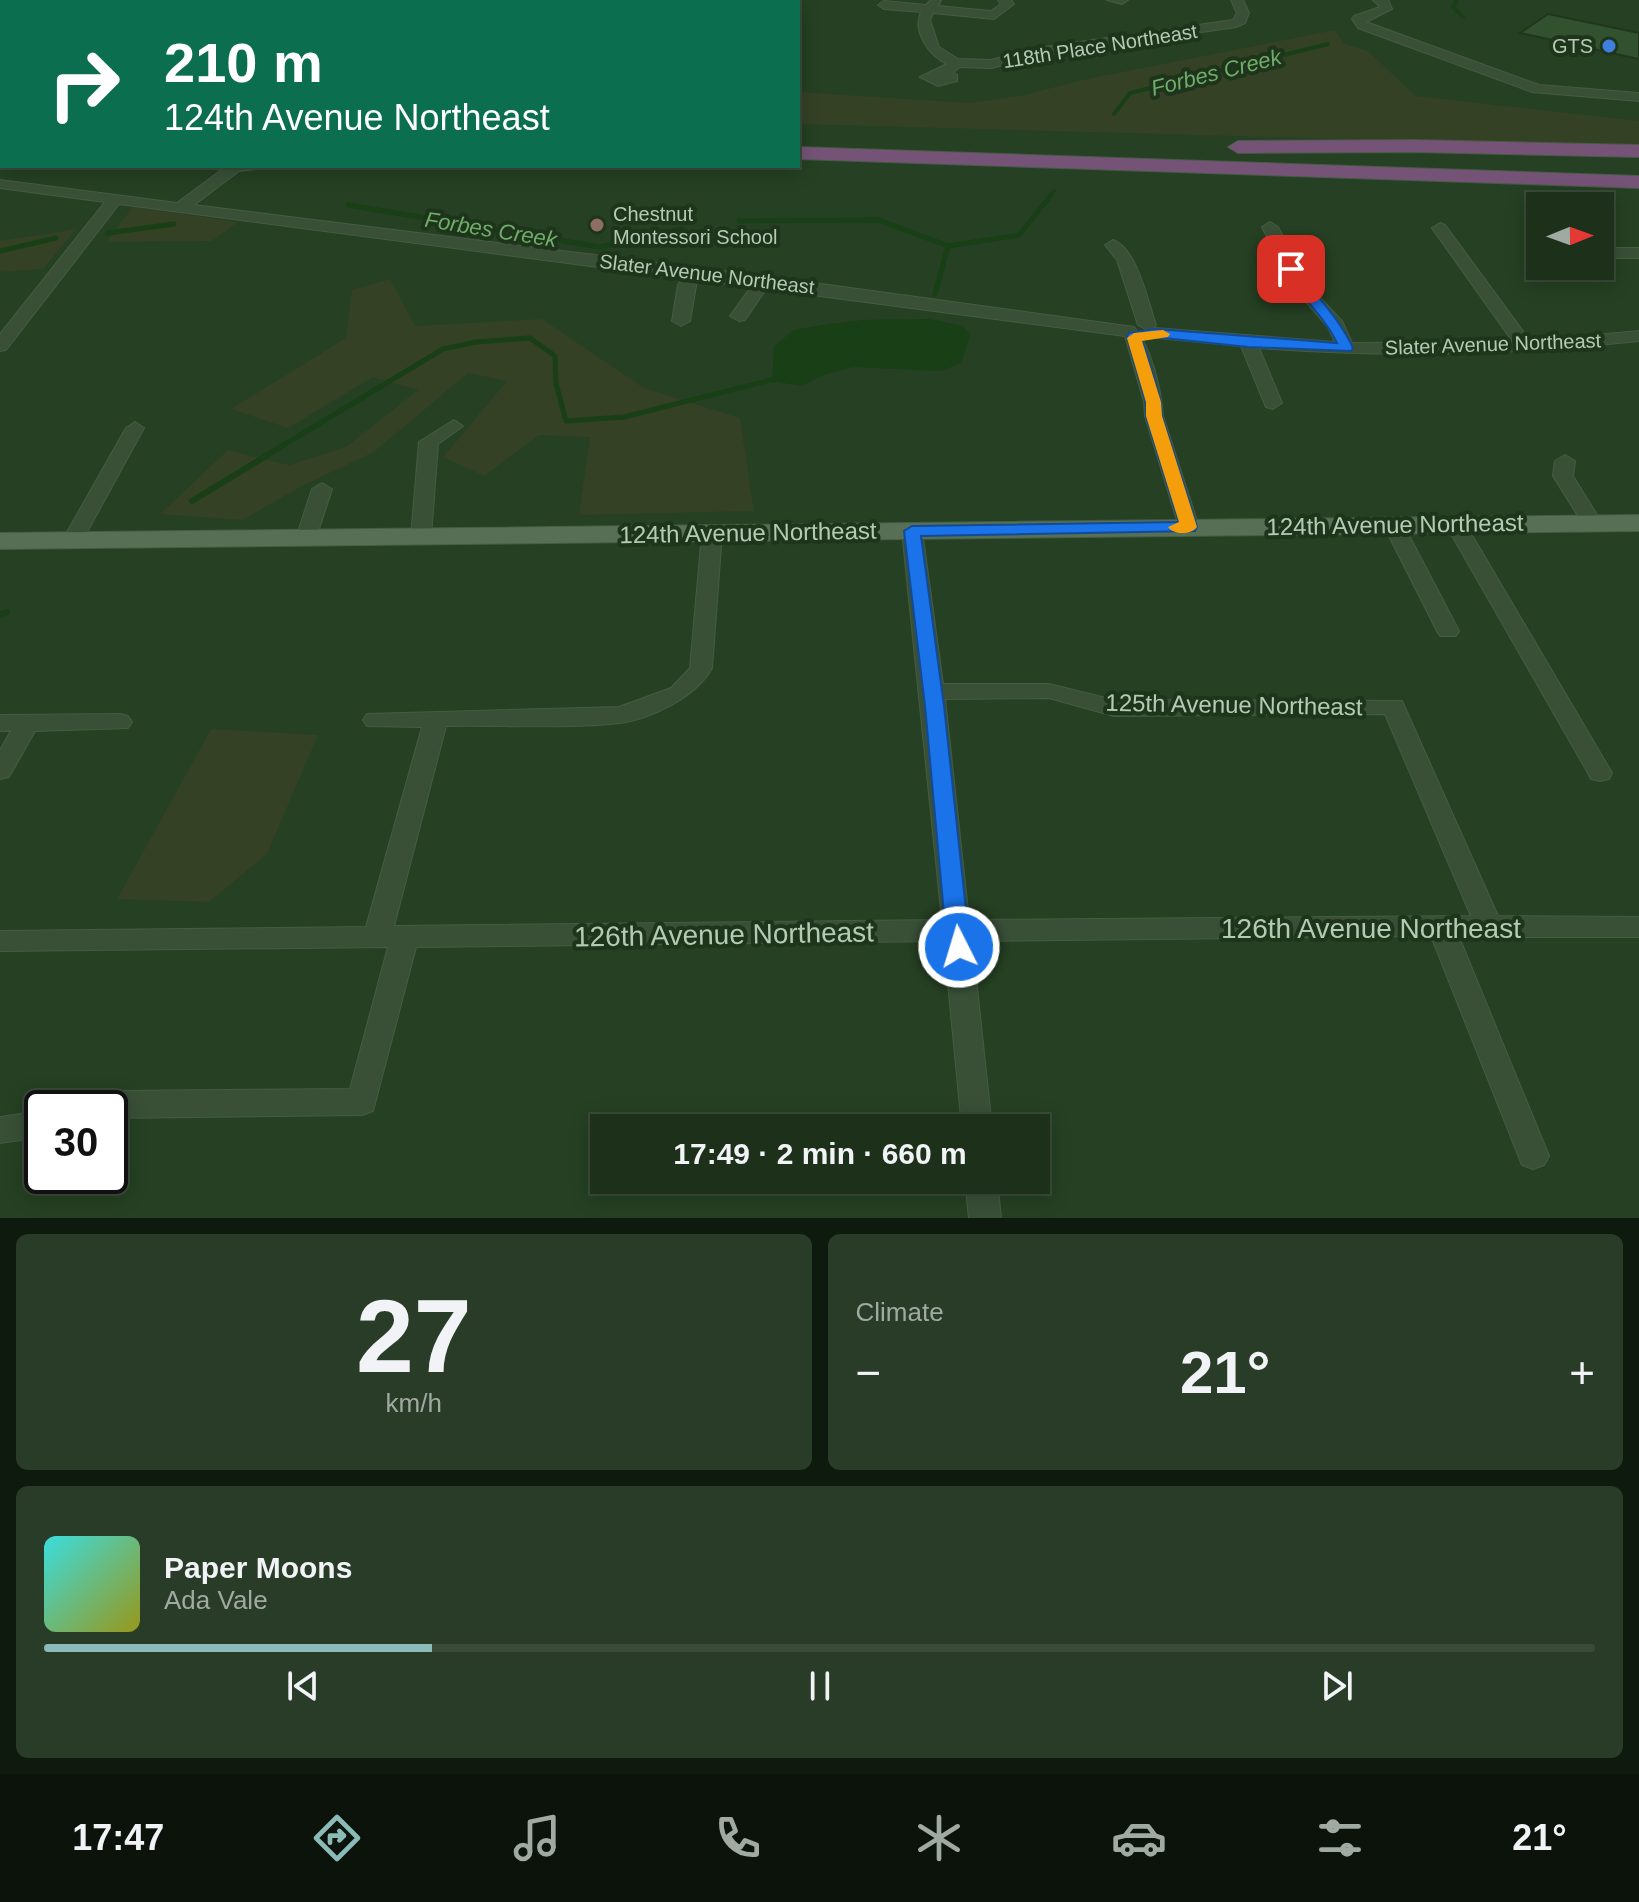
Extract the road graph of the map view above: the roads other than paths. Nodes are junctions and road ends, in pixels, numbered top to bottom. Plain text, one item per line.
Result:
1 (372, 0) edge
2 (391, 0) edge
3 (1004, 0) edge
4 (1113, 0) edge
5 (1122, 0) edge
6 (1237, 0) edge
7 (1379, 0) edge
8 (933, 4) edge
9 (884, 5) dead end
10 (957, 63) junction
11 (944, 72) dead end
12 (1639, 97) edge
13 (800, 134) edge
14 (1201, 147) junction
15 (1639, 151) edge
16 (800, 153) edge
17 (1539, 157) junction
18 (1639, 161) edge
19 (1639, 167) edge
20 (234, 168) edge
21 (1639, 182) edge
22 (0, 184) edge
23 (116, 198) junction
24 (182, 206) junction
25 (1270, 227) dead end
26 (1440, 228) dead end
27 (1113, 245) dead end
28 (1614, 253) edge
29 (1639, 253) edge
30 (694, 272) junction
31 (763, 281) junction
32 (739, 316) dead end
33 (681, 321) dead end
34 (1141, 331) junction
35 (1639, 336) edge
36 (1248, 343) junction
37 (0, 346) edge
38 (1526, 347) junction
39 (1346, 348) junction
40 (1273, 403) dead end
41 (454, 426) dead end
42 (135, 428) dead end
43 (1565, 461) dead end
44 (322, 489) dead end
45 (1592, 523) junction
46 (1639, 523) edge
47 (1456, 525) junction
48 (1394, 526) junction
49 (1189, 527) junction
50 (912, 531) junction
51 (712, 533) junction
52 (421, 537) junction
53 (306, 538) junction
54 (0, 541) edge
55 (72, 541) junction
56 (1448, 631) dead end
57 (932, 692) junction
58 (375, 720) dead end
59 (436, 720) junction
60 (120, 722) dead end
61 (0, 723) edge
62 (27, 724) junction
63 (0, 771) edge
64 (1600, 773) dead end
65 (1441, 926) junction
66 (1489, 927) junction
67 (1639, 927) edge
68 (957, 932) junction
69 (390, 938) junction
70 (0, 941) edge
71 (128, 1104) edge
72 (976, 1114) edge
73 (24, 1127) edge
74 (0, 1130) edge
75 (1533, 1156) dead end
76 (982, 1194) edge
77 (985, 1218) edge

1 - 2 street
3 - 8 street
4 - 5 street
6 - 10 street, 118th Place Northeast
7 - 12 street
8 - 9 street
8 - 10 street
10 - 11 street
13 - 14 highway
14 - 15 highway
14 - 17 highway
16 - 21 highway
17 - 18 highway
17 - 19 highway
20 - 24 street
22 - 23 street, Slater Avenue Northeast
23 - 24 street, Slater Avenue Northeast
23 - 37 street
24 - 30 street, Slater Avenue Northeast
25 - 39 street
26 - 38 street
27 - 34 street
28 - 29 street
30 - 31 street, Slater Avenue Northeast
30 - 33 street
31 - 32 street
31 - 34 street, Slater Avenue Northeast
34 - 36 street, Slater Avenue Northeast
34 - 49 street
35 - 38 street, Slater Avenue Northeast
36 - 39 street, Slater Avenue Northeast
36 - 40 street
38 - 39 street, Slater Avenue Northeast
41 - 52 street
42 - 55 street
43 - 45 street
44 - 53 street
45 - 46 main road, 124th Avenue Northeast
45 - 47 main road, 124th Avenue Northeast
47 - 48 main road, 124th Avenue Northeast
47 - 64 street
48 - 49 main road, 124th Avenue Northeast
48 - 56 street
49 - 50 main road, 124th Avenue Northeast
50 - 51 main road, 124th Avenue Northeast
50 - 57 street
51 - 52 main road, 124th Avenue Northeast
51 - 59 street
52 - 53 main road, 124th Avenue Northeast
53 - 55 main road, 124th Avenue Northeast
54 - 55 main road, 124th Avenue Northeast
57 - 66 street, 125th Avenue Northeast
57 - 68 street
58 - 59 street
59 - 69 street
60 - 62 street
61 - 62 street
62 - 63 street
65 - 66 street, 126th Avenue Northeast
65 - 68 street, 126th Avenue Northeast
65 - 75 street
66 - 67 street, 126th Avenue Northeast
68 - 69 street, 126th Avenue Northeast
68 - 72 street
69 - 70 street, 126th Avenue Northeast
69 - 71 street
73 - 74 street
76 - 77 street

